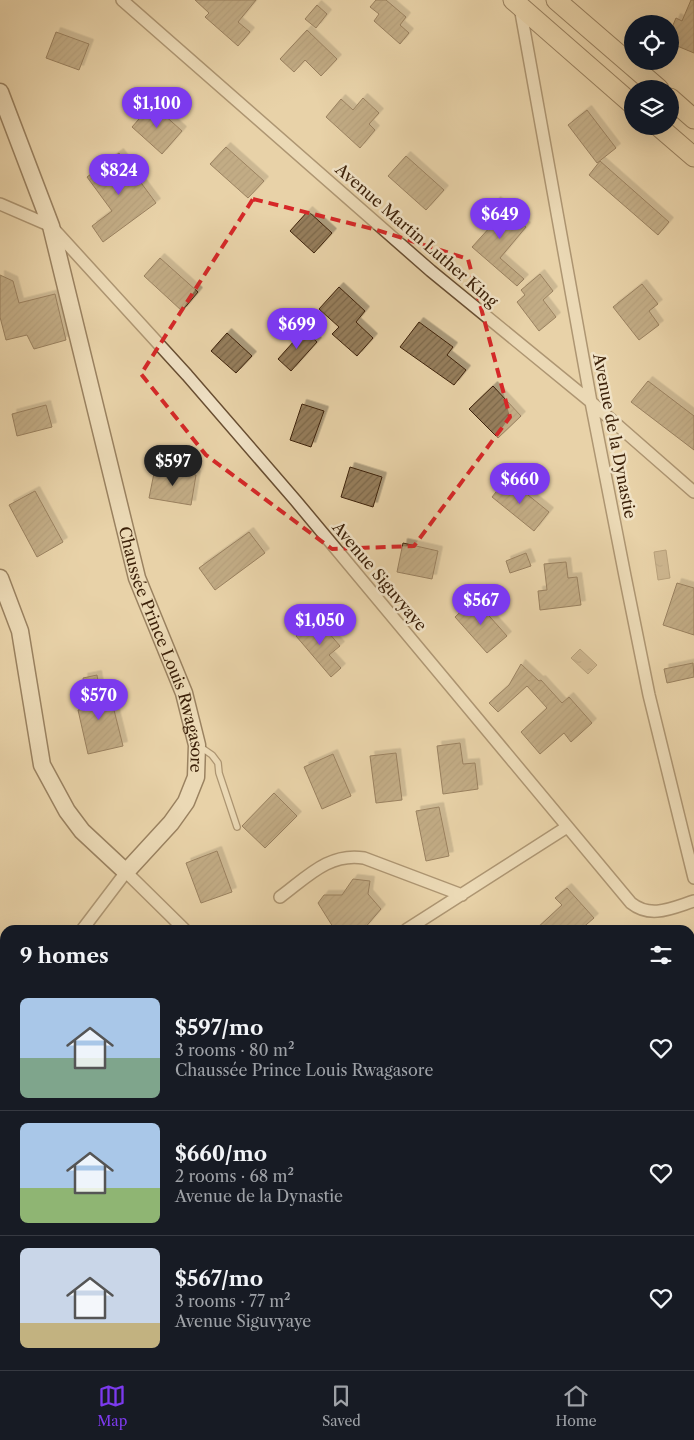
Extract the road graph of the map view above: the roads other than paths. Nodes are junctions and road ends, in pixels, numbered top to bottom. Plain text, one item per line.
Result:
1 (122, 0) edge
2 (556, 0) edge
3 (520, 2) edge
4 (649, 80) edge
5 (0, 92) edge
6 (624, 97) edge
7 (679, 106) edge
8 (694, 119) edge
9 (668, 135) edge
10 (694, 157) edge
11 (0, 204) edge
12 (51, 226) junction
13 (591, 402) junction
14 (694, 492) edge
15 (0, 578) edge
16 (198, 744) junction
17 (237, 826) dead end
18 (567, 827) junction
19 (126, 872) junction
20 (694, 878) edge
21 (462, 895) junction
22 (280, 897) dead end
23 (694, 901) edge
24 (86, 925) edge
25 (180, 925) edge
26 (414, 925) edge

1 - 13 street, Avenue Martin Luther King
2 - 4 main road
3 - 6 main road
3 - 13 street, Avenue de la Dynastie
5 - 12 street, Chaussée Prince Louis Rwagasore
7 - 8 main road
9 - 10 main road
11 - 12 street
12 - 16 street, Chaussée Prince Louis Rwagasore
12 - 18 street, Avenue Siguvyaye
13 - 14 street, Avenue Martin Luther King
13 - 20 street, Avenue de la Dynastie
15 - 19 street
16 - 17 lane
16 - 19 street, Chaussée Prince Louis Rwagasore
18 - 21 street
18 - 23 street, Avenue Siguvyaye
19 - 24 street
19 - 25 street
21 - 22 street
21 - 26 street

